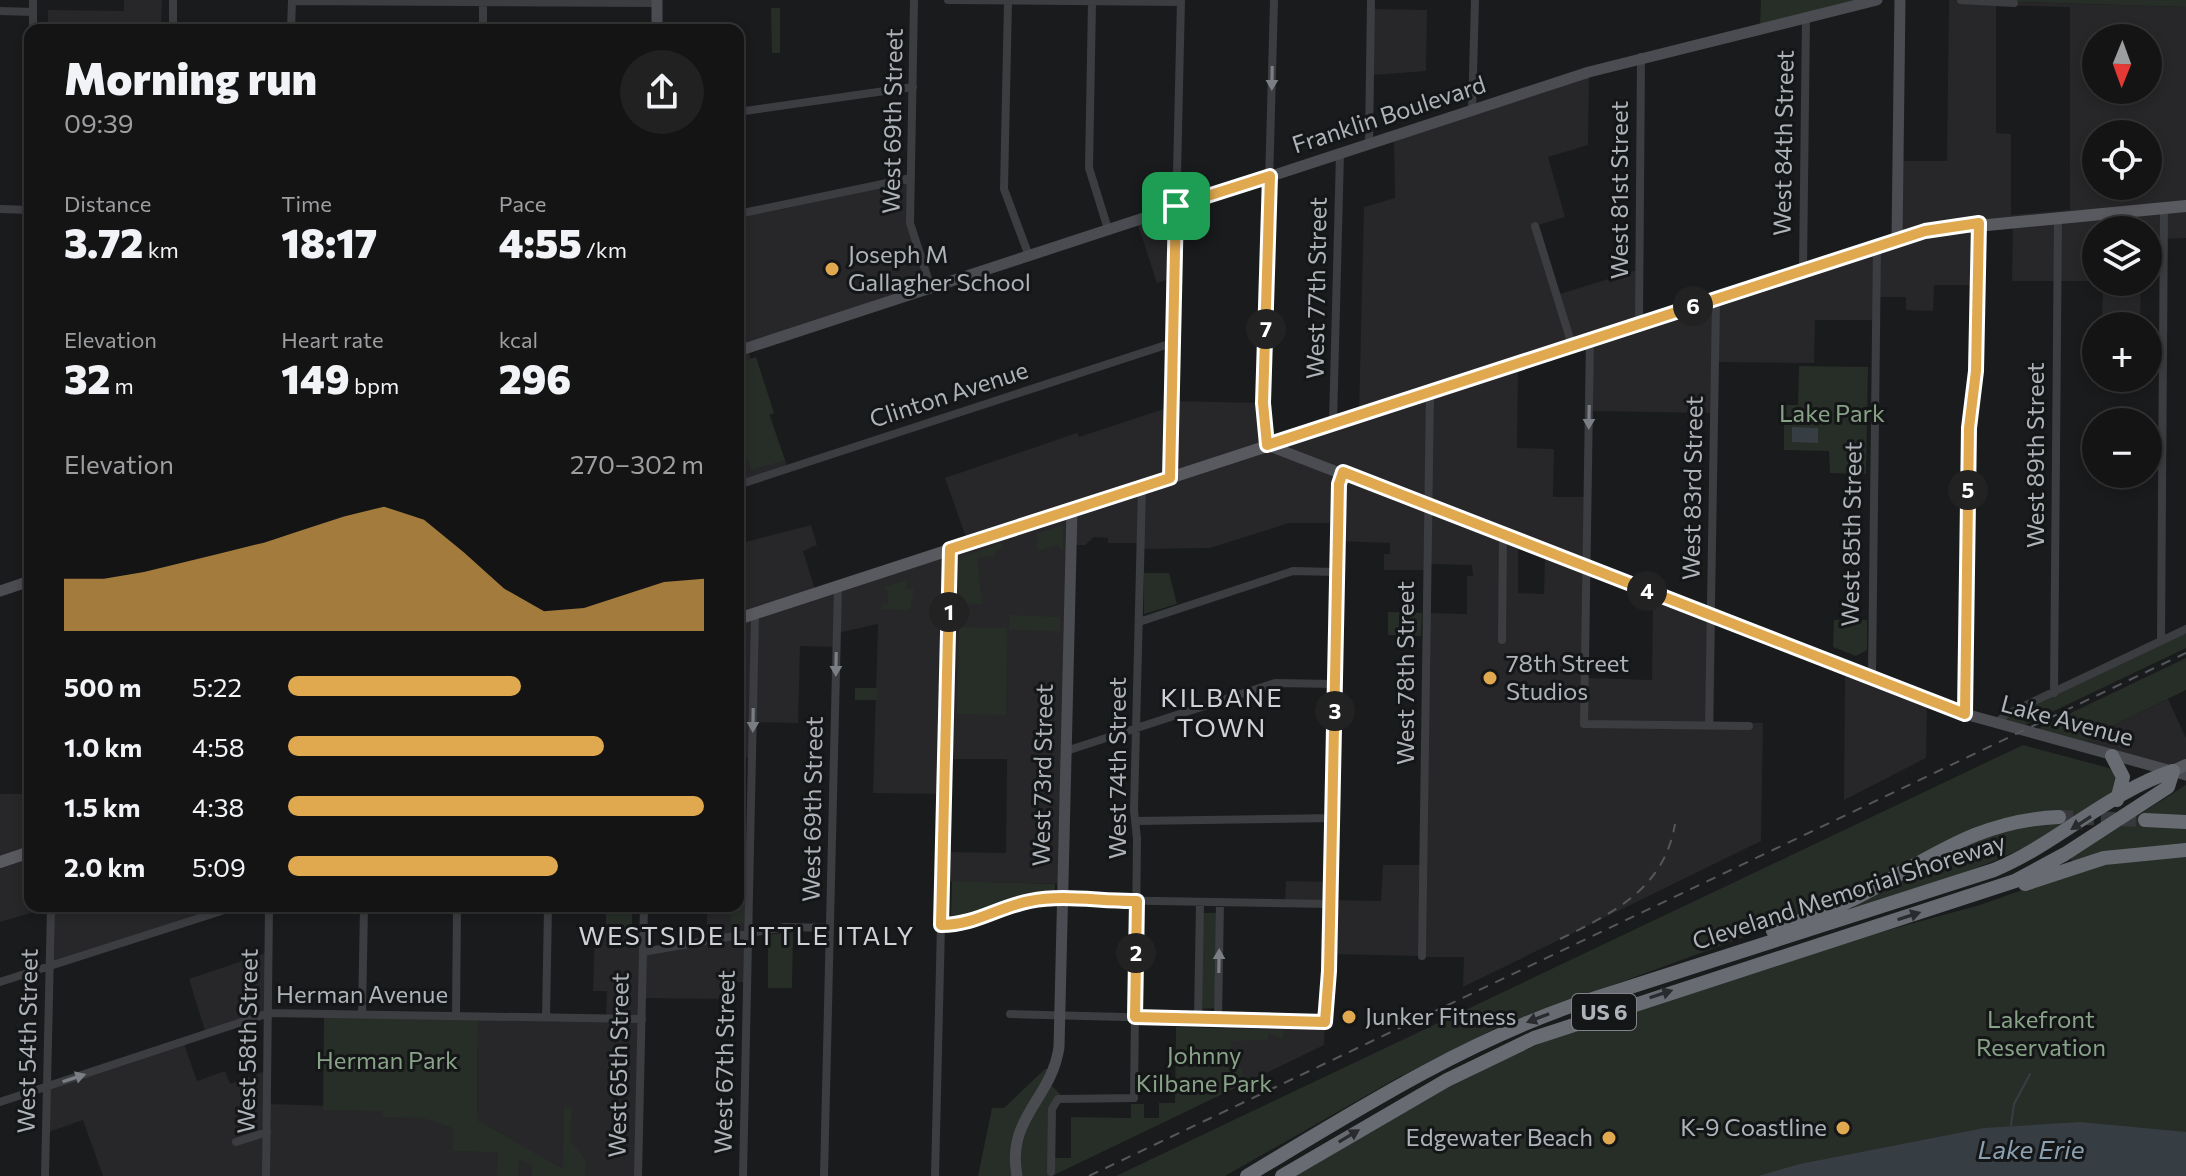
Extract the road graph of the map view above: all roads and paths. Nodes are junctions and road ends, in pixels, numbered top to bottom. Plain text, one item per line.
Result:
1 (33, 0) edge
2 (173, 0) edge
3 (292, 0) edge
4 (914, 0) edge
5 (948, 0) edge
6 (1274, 0) edge
7 (1371, 0) edge
8 (1475, 0) edge
9 (1877, 0) edge
10 (1900, 0) edge
11 (1961, 0) edge
12 (483, 1) edge
13 (657, 1) edge
14 (1008, 1) edge
15 (1092, 1) edge
16 (1181, 1) edge
17 (2014, 3) dead end
18 (0, 11) edge
19 (33, 12) junction
20 (1806, 17) junction
21 (33, 24) edge
22 (173, 24) edge
23 (291, 24) edge
24 (483, 24) edge
25 (657, 24) edge
26 (1641, 57) junction
27 (913, 87) junction
28 (744, 111) edge
29 (1472, 112) junction
30 (1369, 143) junction
31 (1340, 153) junction
32 (1270, 176) junction
33 (911, 178) junction
34 (1176, 206) junction
35 (2186, 206) edge
36 (2164, 208) junction
37 (0, 209) edge
38 (24, 210) edge
39 (744, 213) edge
40 (2058, 217) junction
41 (1979, 223) junction
42 (1535, 226) dead end
43 (1108, 229) junction
44 (1897, 240) junction
45 (1877, 247) junction
46 (1029, 256) junction
47 (1803, 270) junction
48 (931, 288) junction
49 (1716, 299) junction
50 (1639, 323) junction
51 (1590, 339) junction
52 (1172, 343) junction
53 (1572, 345) junction
54 (744, 349) edge
55 (1430, 391) junction
56 (1333, 423) junction
57 (1267, 445) junction
58 (1343, 472) junction
59 (1170, 478) junction
60 (744, 483) edge
61 (1142, 487) junction
62 (1428, 505) junction
63 (1072, 509) junction
64 (1503, 536) junction
65 (950, 549) junction
66 (1586, 567) junction
67 (1338, 572) junction
68 (24, 584) edge
69 (838, 586) junction
70 (0, 591) edge
71 (755, 614) junction
72 (744, 617) edge
73 (1711, 617) junction
74 (1139, 622) junction
75 (2186, 629) edge
76 (1502, 640) dead end
77 (2161, 641) junction
78 (1872, 677) junction
79 (1336, 684) junction
80 (2054, 693) junction
81 (1965, 714) junction
82 (1995, 725) junction
83 (1709, 726) junction
84 (1749, 726) dead end
85 (1136, 728) junction
86 (1066, 751) junction
87 (2112, 756) junction
88 (2182, 770) edge
89 (2116, 800) junction
90 (2059, 817) tunnel mouth
91 (1333, 818) junction
92 (2145, 820) tunnel mouth
93 (1136, 821) junction
94 (2186, 822) edge
95 (2186, 850) edge
96 (24, 853) edge
97 (0, 862) edge
98 (1977, 894) junction
99 (1063, 900) junction
100 (1137, 901) junction
101 (1200, 902) junction
102 (1220, 902) junction
103 (1330, 904) junction
104 (51, 912) edge
105 (218, 912) edge
106 (269, 912) edge
107 (364, 912) edge
108 (457, 912) edge
109 (548, 912) edge
110 (644, 912) edge
111 (941, 925) junction
112 (830, 928) junction
113 (748, 934) junction
114 (643, 952) junction
115 (1422, 956) dead end
116 (51, 966) junction
117 (1692, 967) junction
118 (0, 982) edge
119 (269, 1013) junction
120 (1010, 1014) dead end
121 (362, 1015) junction
122 (1060, 1015) junction
123 (456, 1016) junction
124 (1135, 1017) junction
125 (546, 1018) junction
126 (642, 1019) junction
127 (1198, 1019) junction
128 (1218, 1019) junction
129 (46, 1087) junction
130 (0, 1102) edge
131 (267, 1132) junction
132 (236, 1142) dead end
133 (1266, 1164) junction
134 (1051, 1172) dead end
135 (45, 1176) edge
136 (266, 1176) edge
137 (638, 1176) edge
138 (743, 1176) edge
139 (824, 1176) edge
140 (935, 1176) edge
141 (1017, 1176) edge
142 (1240, 1176) edge
143 (1247, 1176) edge
144 (1282, 1176) edge

1 - 19 street
2 - 22 street
3 - 12 street
3 - 23 street
4 - 27 street, West 69th Street
5 - 14 street
6 -> 32 street
7 - 30 street
8 - 29 street
9 - 20 street, Franklin Boulevard
10 - 44 street
11 - 17 street
12 - 13 street
12 - 24 street
13 - 25 street
14 - 15 street
14 - 46 street
15 - 16 street
15 - 43 street
16 - 34 street
18 - 19 street
19 - 21 street
20 - 26 street, Franklin Boulevard
20 - 47 street, West 84th Street
26 - 29 street, Franklin Boulevard
26 - 50 street, West 81st Street
27 - 28 street
27 - 33 street, West 69th Street
29 - 30 street, Franklin Boulevard
30 - 31 street, Franklin Boulevard
31 - 32 street, Franklin Boulevard
31 - 56 street, West 77th Street
32 - 34 street, Franklin Boulevard
32 - 57 street
33 - 39 street
33 - 48 street, West 69th Street
34 - 43 street, Franklin Boulevard
34 - 52 street
35 - 36 main road
36 - 40 main road
36 - 77 street
37 - 38 street
40 - 41 main road
40 - 80 street, West 89th Street
41 - 44 main road
41 - 81 street
42 - 53 street
43 - 46 street, Franklin Boulevard
44 - 45 main road
45 - 47 main road
45 - 78 street, West 85th Street
46 - 48 street, Franklin Boulevard
47 - 49 main road
48 - 54 street, Franklin Boulevard
49 - 50 main road
49 - 73 street, West 83rd Street
50 - 51 main road
51 - 53 main road
51 -> 66 street
52 - 59 street
52 - 60 street, Clinton Avenue
53 - 55 main road
55 - 56 main road
55 - 62 street, West 78th Street
56 - 57 main road
57 - 58 street, Lake Avenue
57 - 59 main road
58 - 62 street, Lake Avenue
58 - 67 street
59 - 61 main road
61 - 63 main road
61 - 74 street, West 74th Street
62 - 64 street, Lake Avenue
62 - 115 street, West 78th Street
63 - 65 main road
63 - 86 street, West 73rd Street
64 - 66 street, Lake Avenue
64 - 76 street
65 - 69 main road
65 - 111 street
66 - 73 street, Lake Avenue
66 - 83 street
67 - 74 street
67 - 79 street
68 - 70 street
69 - 71 main road
69 -> 112 street, West 69th Street
71 - 72 main road
71 -> 113 street, West 67th Street
73 - 78 street, Lake Avenue
73 - 83 street, West 83rd Street
74 - 85 street, West 74th Street
75 - 77 street
77 - 80 street
78 - 81 street, Lake Avenue
79 - 85 street
79 - 91 street
80 - 82 street
81 - 82 street, Lake Avenue
82 - 87 street, Lake Avenue
83 - 84 street
85 - 86 street
85 - 93 street, West 74th Street
86 - 99 street, West 73rd Street
87 - 88 street, Lake Avenue
87 - 89 highway
88 - 89 highway, Cleveland Memorial Shoreway / US 6
88 - 98 highway, Cleveland Memorial Shoreway / US 6
89 -> 117 highway, Cleveland Memorial Shoreway / US 6
90 - 117 highway
91 - 93 street
91 - 103 street
92 - 94 highway
93 - 100 street, West 74th Street
95 - 98 highway
96 - 97 main road
144 -> 98 highway, Cleveland Memorial Shoreway / US 6
99 - 100 street
99 - 111 street
99 - 122 street, West 73rd Street
100 - 101 street
100 - 124 street, West 74th Street
101 - 102 street
101 - 127 street
102 - 103 street
128 -> 102 street
103 - 128 street
104 - 116 street, West 54th Street
105 - 116 street
106 - 119 street, West 58th Street
107 - 121 street
108 - 123 street
109 - 125 street
110 - 114 street, West 65th Street
111 - 140 street
112 - 113 street
112 - 139 street, West 69th Street
113 - 114 street
113 - 138 street, West 67th Street
114 - 126 street, West 65th Street
116 - 118 street
116 - 129 street, West 54th Street
117 -> 133 highway, Cleveland Memorial Shoreway / US 6
119 - 121 street, Herman Avenue
129 -> 119 street, Herman Avenue
119 - 131 street, West 58th Street
120 - 122 street
121 - 123 street, Herman Avenue
122 - 124 street
122 - 141 street, West 73rd Street
123 - 125 street, Herman Avenue
124 - 127 street
124 - 134 street, West 74th Street
125 - 126 street, Herman Avenue
126 - 137 street, West 65th Street
127 - 128 street
129 - 130 street, Herman Avenue
129 - 135 street, West 54th Street
131 - 132 street
131 - 136 street, West 58th Street
133 - 142 highway
133 - 143 highway, Cleveland Memorial Shoreway / US 6

